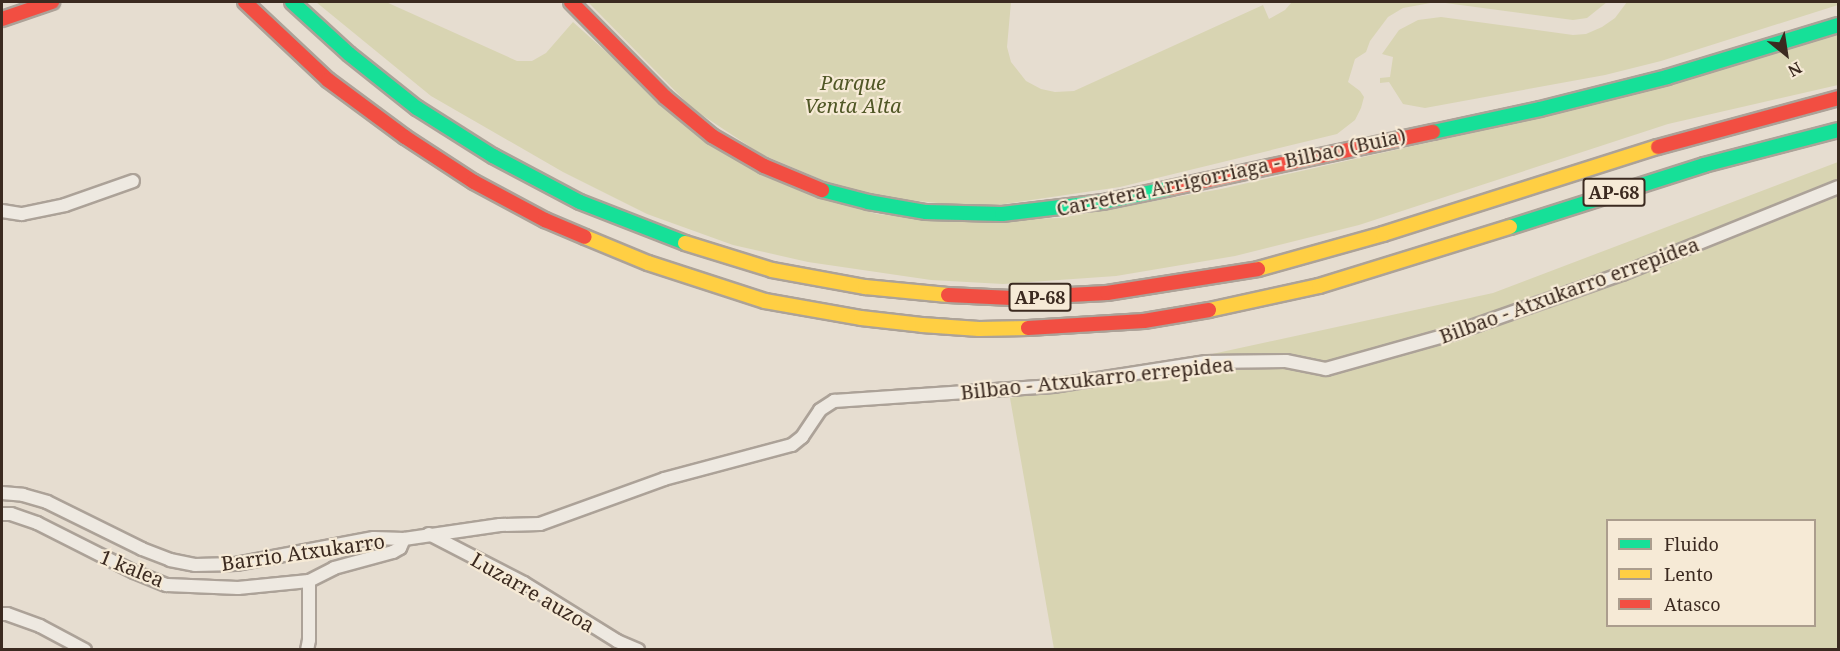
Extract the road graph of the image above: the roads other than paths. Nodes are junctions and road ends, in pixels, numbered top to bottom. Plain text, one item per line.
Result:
1 (52, 2) edge
2 (245, 2) edge
3 (292, 2) edge
4 (571, 2) edge
5 (2, 19) edge
6 (1839, 24) edge
7 (1837, 98) edge
8 (1839, 130) edge
9 (133, 181) dead end
10 (1839, 187) edge
11 (2, 211) edge
12 (2, 493) edge
13 (2, 514) edge
14 (429, 534) junction
15 (404, 539) junction
16 (309, 581) junction
17 (2, 614) edge
18 (85, 650) edge
19 (307, 650) edge
20 (638, 650) edge

1 - 5 main road
2 - 8 main road, AP-68
3 - 7 main road, AP-68
4 - 6 main road, Carretera Arrigorriaga - Bilbao (Buia)
9 - 11 street
10 - 14 street, Bilbao - Atxukarro errepidea
12 - 15 street, Barrio Atxukarro
13 - 16 street, 1 kalea
14 - 15 street, Bilbao - Atxukarro errepidea
14 - 20 street, Luzarre auzoa
15 - 16 street
16 - 19 street
17 - 18 street

